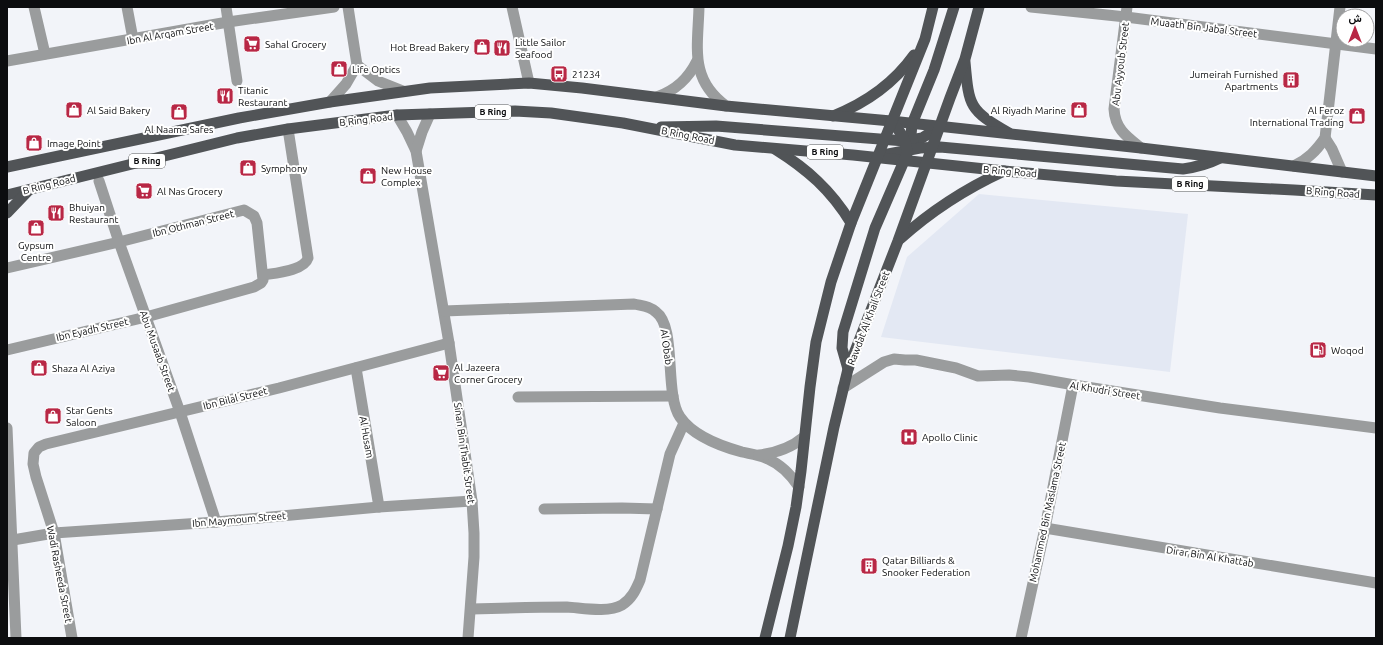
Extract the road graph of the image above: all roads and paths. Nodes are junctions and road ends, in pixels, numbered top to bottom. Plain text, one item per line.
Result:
1 (34, 7) edge
2 (127, 7) edge
3 (226, 7) edge
4 (334, 7) edge
5 (348, 7) edge
6 (512, 7) edge
7 (699, 7) edge
8 (932, 7) edge
9 (954, 7) edge
10 (979, 7) edge
11 (1031, 7) edge
12 (1126, 12) edge
13 (228, 22) junction
14 (133, 39) junction
15 (925, 39) junction
16 (1335, 44) edge
17 (1336, 48) edge
18 (45, 54) junction
19 (965, 59) junction
20 (7, 61) edge
21 (697, 61) junction
22 (358, 65) junction
23 (237, 80) dead end
24 (529, 83) junction
25 (403, 91) junction
26 (657, 97) junction
27 (330, 102) junction
28 (726, 106) junction
29 (430, 114) junction
30 (396, 115) junction
31 (832, 116) junction
32 (891, 121) junction
33 (912, 124) junction
34 (939, 127) junction
35 (649, 128) junction
36 (288, 129) junction
37 (1013, 135) junction
38 (1325, 138) junction
39 (883, 140) junction
40 (933, 146) junction
41 (773, 148) junction
42 (909, 148) junction
43 (1141, 148) junction
44 (416, 151) junction
45 (877, 157) junction
46 (1221, 158) junction
47 (926, 163) junction
48 (1294, 166) junction
49 (7, 168) edge
50 (1004, 171) junction
51 (1342, 172) junction
52 (1376, 176) edge
53 (99, 181) dead end
54 (30, 189) junction
55 (7, 195) edge
56 (1376, 196) edge
57 (7, 213) edge
58 (850, 223) junction
59 (898, 241) junction
60 (119, 242) junction
61 (10, 267) edge
62 (263, 275) junction
63 (444, 311) junction
64 (146, 317) junction
65 (449, 343) junction
66 (7, 350) edge
67 (356, 368) junction
68 (848, 369) junction
69 (1073, 385) junction
70 (843, 388) junction
71 (673, 396) junction
72 (518, 397) dead end
73 (180, 412) junction
74 (684, 423) junction
75 (7, 428) edge
76 (1376, 428) edge
77 (804, 437) junction
78 (758, 455) junction
79 (33, 464) joint
80 (799, 487) junction
81 (472, 501) junction
82 (379, 507) junction
83 (657, 509) junction
84 (544, 510) dead end
85 (216, 522) junction
86 (1045, 528) junction
87 (54, 533) junction
88 (9, 541) edge
89 (1376, 583) edge
90 (471, 609) junction
91 (16, 638) edge
92 (72, 638) edge
93 (468, 638) edge
94 (765, 638) edge
95 (790, 638) edge
96 (1021, 638) edge

1 - 18 street
2 - 14 street
3 - 13 street
4 - 13 street, Ibn Al Arqam Street
5 - 22 street
6 - 24 street
7 - 21 street
8 - 15 main road
9 - 33 main road
10 - 19 main road, Rawdat Al Khail Street
11 - 12 street, Muaath Bin Jabal Street
12 - 16 street, Muaath Bin Jabal Street
12 - 43 street, Abu Ayyoub Street
13 - 14 street, Ibn Al Arqam Street
13 - 23 street
14 - 18 street, Ibn Al Arqam Street
15 - 31 main road
15 - 32 main road
17 - 38 street
18 - 20 street, Ibn Al Arqam Street
19 - 34 main road, Rawdat Al Khail Street
19 - 37 main road
21 - 26 street
21 - 28 street
22 - 25 street
22 - 27 street
24 - 25 main road, B Ring Road / B Ring
24 - 26 main road, B Ring Road / B Ring
25 - 27 main road, B Ring Road / B Ring
26 - 28 main road, B Ring Road / B Ring
27 - 49 main road, B Ring Road / B Ring
28 - 31 main road, B Ring Road / B Ring
29 - 30 main road, B Ring Road / B Ring
29 - 35 main road, B Ring Road / B Ring
29 - 44 street, Sinan Bin Thabit Street
30 - 36 main road, B Ring Road / B Ring
30 - 44 street, Sinan Bin Thabit Street
31 - 32 main road, B Ring Road / B Ring
32 - 33 main road, B Ring Road / B Ring
32 - 39 main road
32 - 42 main road
33 - 34 main road, B Ring Road / B Ring
33 - 42 main road
34 - 37 main road, B Ring Road / B Ring
34 - 40 main road, Rawdat Al Khail Street
34 - 42 main road
35 - 39 main road
35 - 41 main road, B Ring Road / B Ring
36 - 54 main road, B Ring Road / B Ring
36 - 62 street
37 - 43 main road, B Ring Road / B Ring
38 - 48 street
38 - 51 street
39 - 42 main road
39 - 45 main road
40 - 42 main road
40 - 46 main road
40 - 47 main road, Rawdat Al Khail Street
41 - 45 main road, B Ring Road / B Ring
41 - 58 main road
42 - 45 main road, B Ring Road / B Ring
42 - 47 main road
42 - 68 main road
43 - 46 main road, B Ring Road / B Ring
44 - 63 street, Sinan Bin Thabit Street
45 - 58 main road
46 - 48 main road, B Ring Road / B Ring
47 - 50 main road, B Ring Road / B Ring
47 - 59 main road, Rawdat Al Khail Street
48 - 51 main road, B Ring Road / B Ring
50 - 56 main road, B Ring Road / B Ring
50 - 59 main road
51 - 52 main road, B Ring Road / B Ring
53 - 60 street, Abu Musaab Street
54 - 55 main road, B Ring Road / B Ring
54 - 57 main road
58 - 77 main road
59 - 68 main road, Rawdat Al Khail Street
60 - 61 street, Ibn Othman Street
60 - 62 street, Ibn Othman Street
60 - 64 street, Abu Musaab Street
62 - 64 street, Ibn Eyadh Street
63 - 65 street, Sinan Bin Thabit Street
63 - 71 street, Al Obab
64 - 66 street, Ibn Eyadh Street
64 - 73 street, Abu Musaab Street
65 - 67 street, Ibn Bilal Street
65 - 81 street, Sinan Bin Thabit Street
67 - 73 street, Ibn Bilal Street
67 - 82 street, Al Husam
68 - 70 main road, Rawdat Al Khail Street
69 - 70 street, Al Khudri Street
69 - 76 street, Al Khudri Street
69 - 86 street, Mohammed Bin Maslama Street
70 - 95 main road, Rawdat Al Khail Street
71 - 72 street
71 - 74 street, Al Obab
73 - 79 street, Ibn Bilal Street
73 - 85 street, Abu Musaab Street
74 - 78 street
74 - 83 street
75 - 88 street
77 - 78 street
77 - 80 main road
78 - 80 street
79 - 87 street, Wadi Rasheeda Street
80 - 94 main road
81 - 82 street, Ibn Maymoum Street
81 - 90 street, Sinan Bin Thabit Street
82 - 85 street, Ibn Maymoum Street
83 - 84 street
83 - 90 street
85 - 87 street, Ibn Maymoum Street
86 - 89 street, Dirar Bin Al Khattab
86 - 96 street, Mohammed Bin Maslama Street
87 - 88 street, Ibn Maymoum Street
87 - 92 street, Wadi Rasheeda Street
88 - 91 street
90 - 93 street, Sinan Bin Thabit Street

